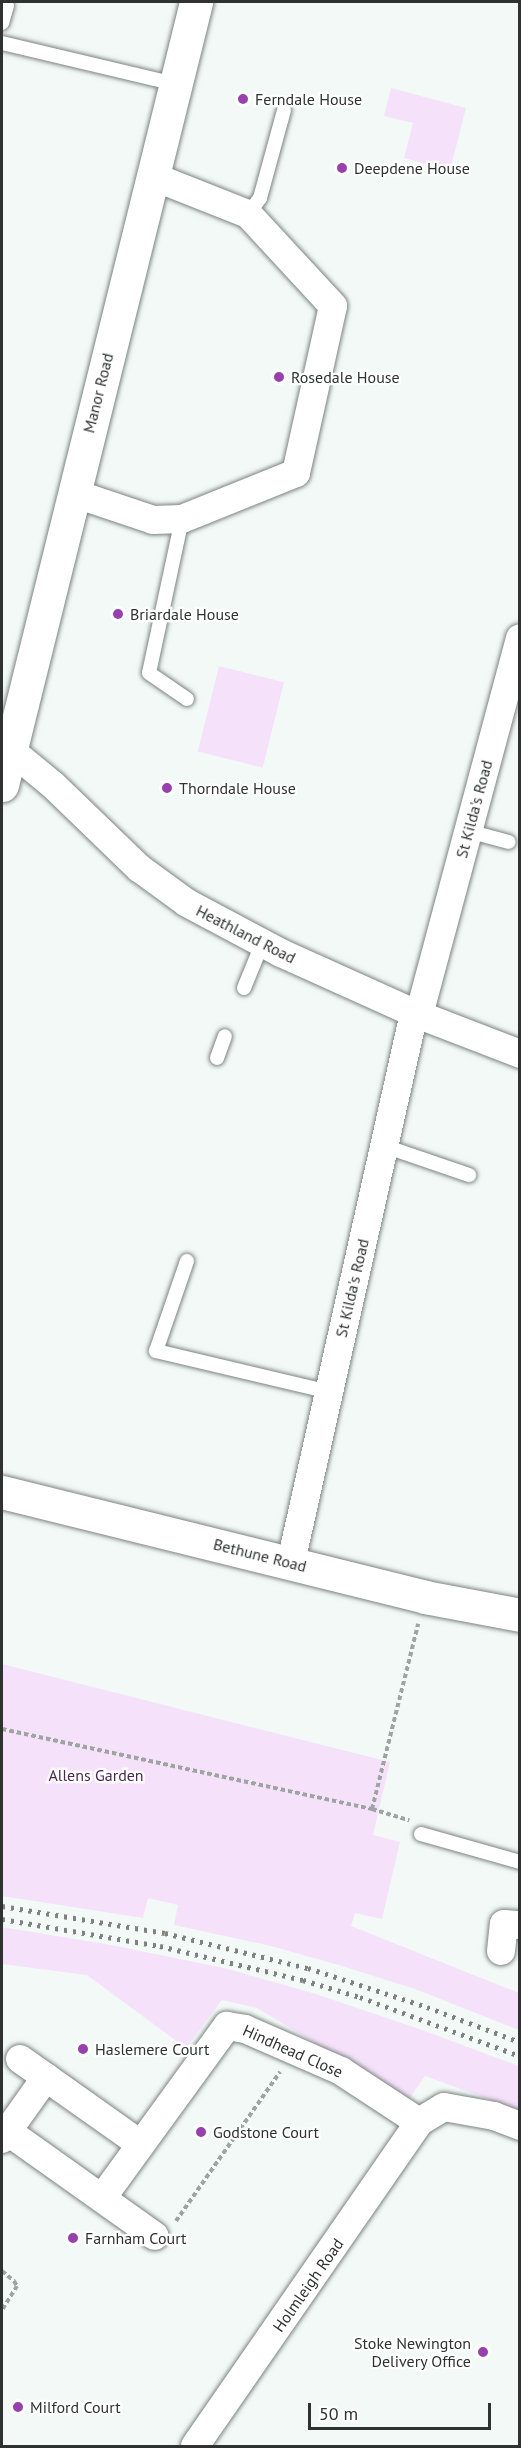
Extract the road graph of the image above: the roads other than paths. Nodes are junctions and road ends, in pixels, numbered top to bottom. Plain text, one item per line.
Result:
1 (196, 2) edge
2 (7, 6) dead end
3 (2, 23) edge
4 (2, 44) edge
5 (175, 84) junction
6 (284, 110) dead end
7 (152, 176) junction
8 (248, 214) junction
9 (73, 494) junction
10 (182, 519) junction
11 (519, 638) edge
12 (187, 699) dead end
13 (6, 747) edge
14 (2, 785) edge
15 (468, 831) junction
16 (509, 842) dead end
17 (262, 944) junction
18 (244, 988) dead end
19 (417, 1014) junction
20 (225, 1036) dead end
21 (519, 1054) edge
22 (217, 1058) dead end
23 (384, 1146) junction
24 (468, 1175) dead end
25 (187, 1261) dead end
26 (329, 1392) junction
27 (2, 1492) edge
28 (291, 1562) junction
29 (519, 1614) edge
30 (421, 1834) road end
31 (519, 1862) edge
32 (519, 1925) edge
33 (501, 1951) dead end
34 (20, 2059) dead end
35 (46, 2078) junction
36 (419, 2122) junction
37 (519, 2126) edge
38 (4, 2135) edge
39 (140, 2144) junction
40 (102, 2198) junction
41 (155, 2236) road end
42 (195, 2446) edge

1 - 5 main road, Manor Road
2 - 3 lane
4 - 5 lane
5 - 7 main road, Manor Road
6 - 8 lane
7 - 8 street
7 - 9 main road, Manor Road
8 - 10 street
9 - 10 street
9 - 13 main road, Manor Road
10 - 12 lane
11 - 15 street, St Kilda's Road
13 - 14 main road, Manor Road
13 - 17 street, Heathland Road
15 - 16 lane
15 - 19 street, St Kilda's Road
17 - 18 lane
17 - 19 street, Heathland Road
19 - 21 street, Heathland Road
19 - 23 street, St Kilda's Road
20 - 22 lane
23 - 24 lane
23 - 26 street, St Kilda's Road
25 - 26 lane
26 - 28 street, St Kilda's Road
27 - 28 main road, Bethune Road
28 - 29 main road, Bethune Road
30 - 31 lane
32 - 33 street
34 - 35 street
35 - 38 street
35 - 39 street
36 - 37 street
36 - 39 street, Hindhead Close
36 - 42 street, Holmleigh Road
38 - 40 street
39 - 40 street, Hindhead Close
40 - 41 street

